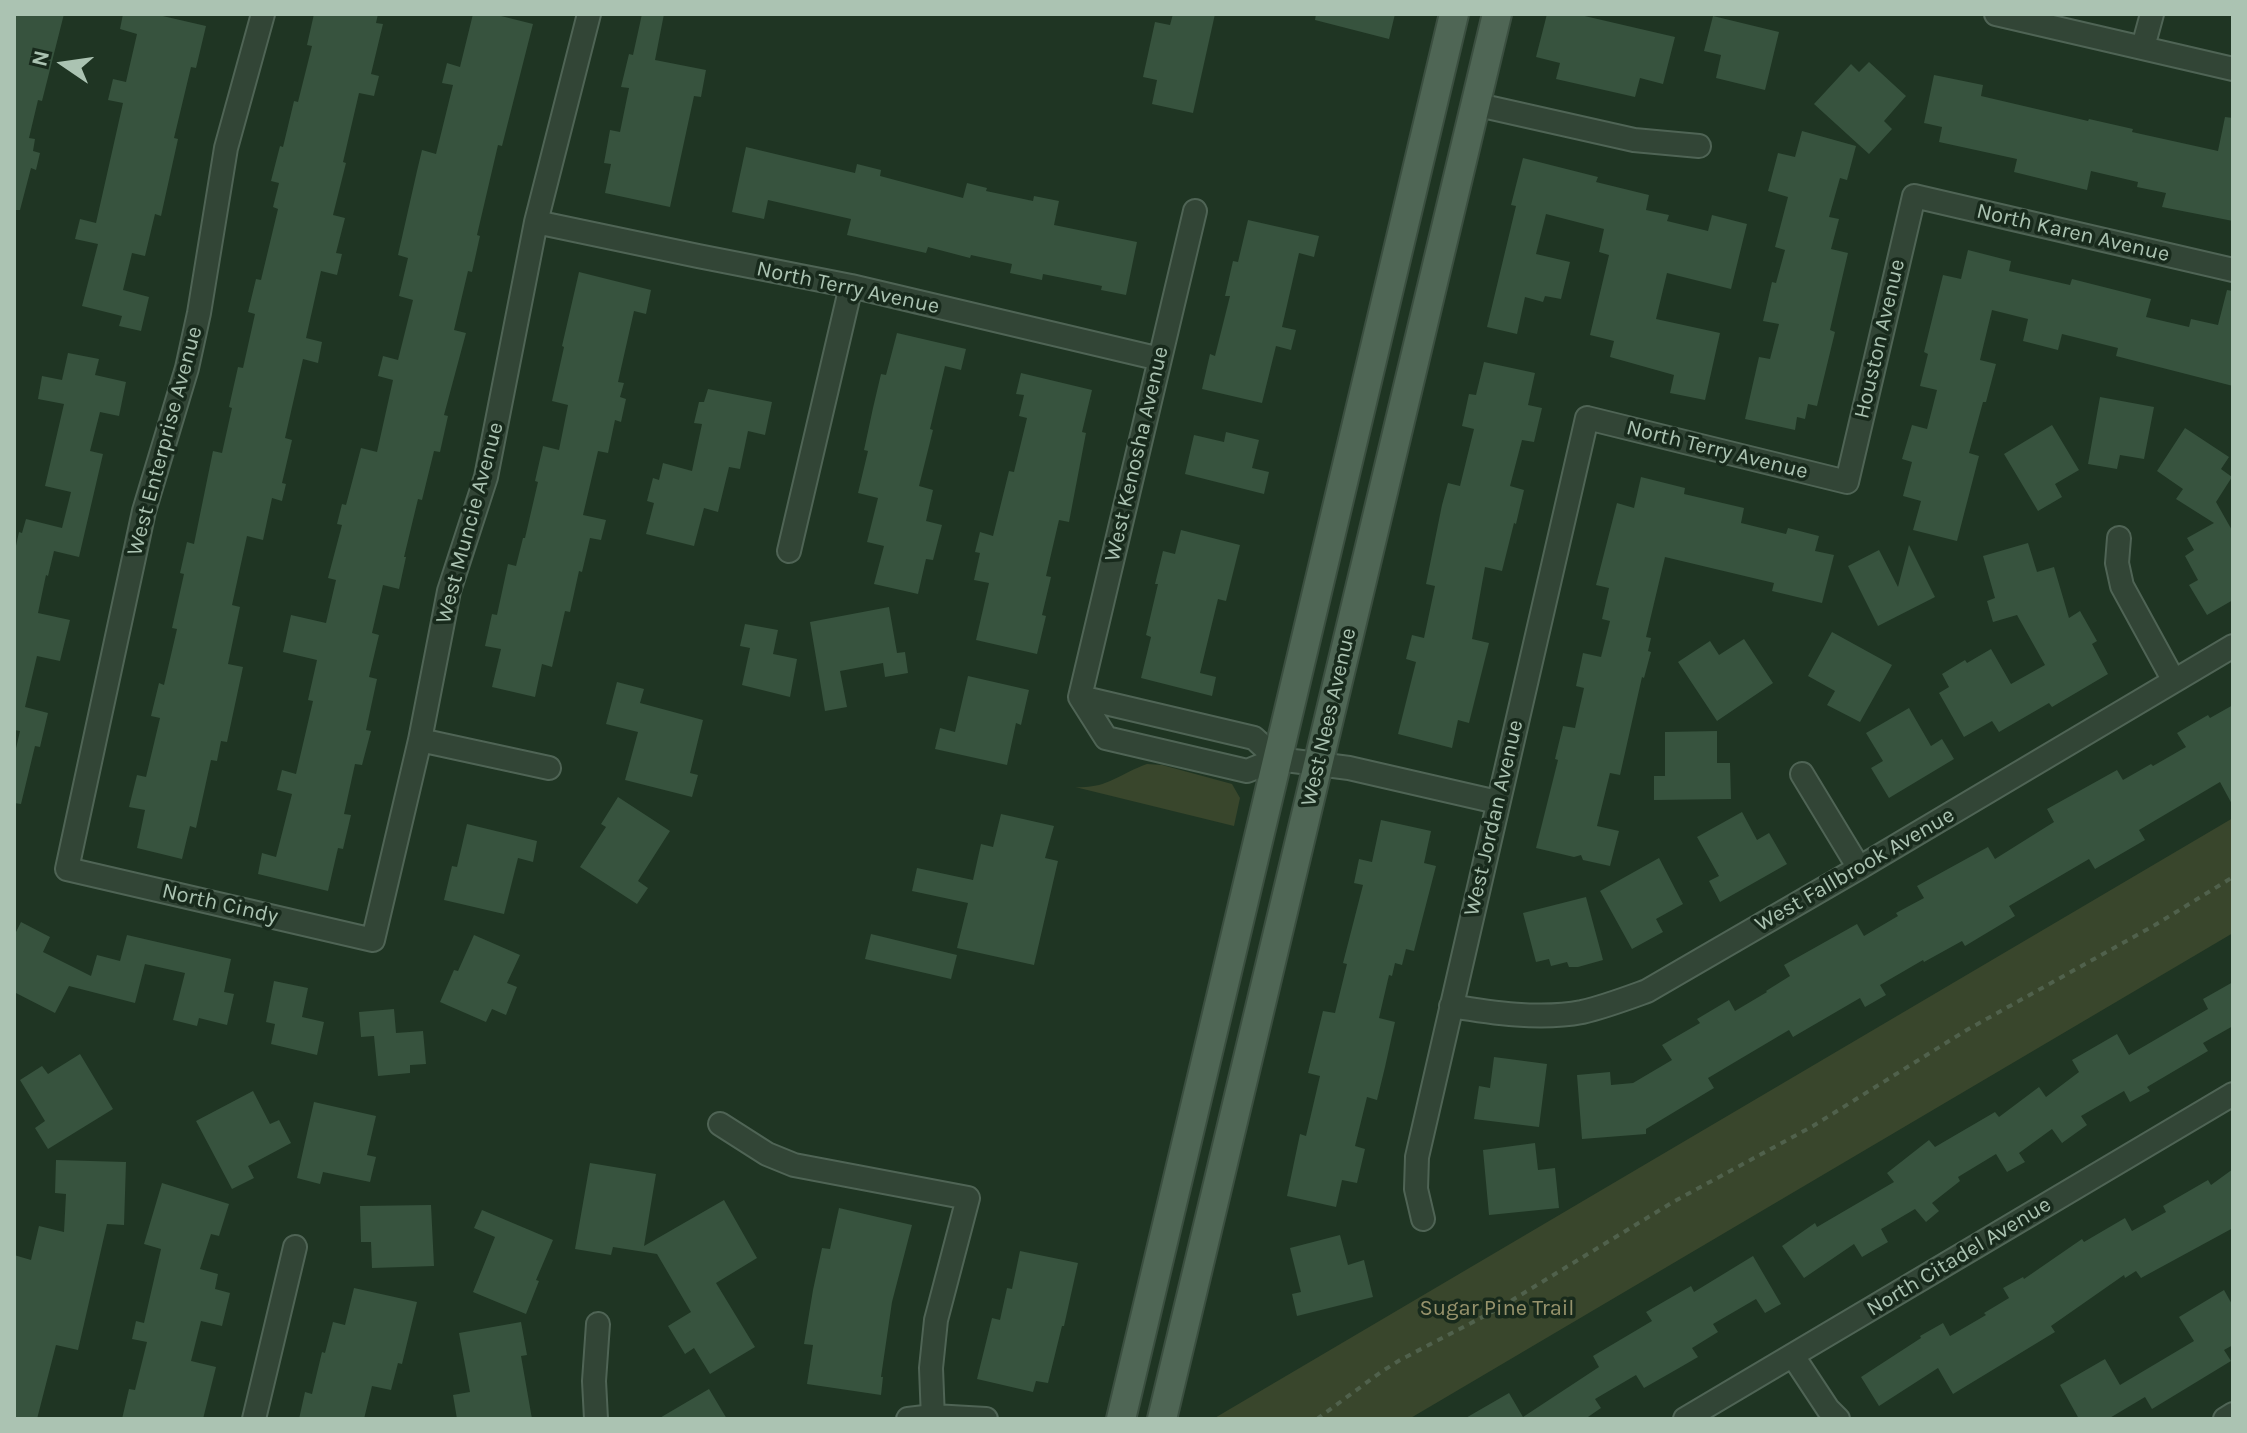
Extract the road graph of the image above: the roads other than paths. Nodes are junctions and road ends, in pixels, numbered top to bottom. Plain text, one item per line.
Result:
1 (263, 14) edge
2 (589, 14) edge
3 (1454, 14) edge
4 (1497, 14) edge
5 (1996, 14) edge
6 (2152, 14) edge
7 (2143, 47) junction
8 (2233, 69) edge
9 (1474, 104) junction
10 (1699, 146) dead end
11 (1914, 196) joint
12 (1195, 211) dead end
13 (536, 222) junction
14 (2233, 270) edge
15 (851, 286) junction
16 (1160, 359) junction
17 (1587, 418) joint
18 (1847, 482) joint
19 (2119, 538) dead end
20 (789, 551) dead end
21 (2233, 646) edge
22 (2174, 681) junction
23 (1080, 697) junction
24 (420, 740) junction
25 (1277, 759) junction
26 (1318, 764) junction
27 (549, 768) dead end
28 (1802, 774) dead end
29 (1497, 802) junction
30 (1859, 868) junction
31 (67, 869) joint
32 (373, 940) joint
33 (1451, 1006) junction
34 (2233, 1094) edge
35 (720, 1124) dead end
36 (1423, 1219) dead end
37 (295, 1247) dead end
38 (598, 1324) dead end
39 (1793, 1356) junction
40 (2233, 1414) edge
41 (933, 1418) edge
42 (254, 1419) edge
43 (596, 1419) edge
44 (908, 1419) edge
45 (986, 1419) edge
46 (1121, 1419) edge
47 (1162, 1419) edge
48 (1685, 1419) edge
49 (1838, 1419) edge
50 (2225, 1419) edge

1 - 31 street, West Enterprise Avenue
2 - 13 street, West Muncie Avenue
3 - 25 main road, West Nees Avenue
4 - 9 main road, West Nees Avenue
5 - 7 street
6 - 7 street
7 - 8 street
9 - 10 street
9 - 26 main road, West Nees Avenue
11 - 14 street, North Karen Avenue
11 - 18 street, Houston Avenue
12 - 16 street, West Kenosha Avenue
13 - 15 street, North Terry Avenue
13 - 24 street, West Muncie Avenue
15 - 16 street, North Terry Avenue
15 - 20 street
16 - 23 street, West Kenosha Avenue
17 - 18 street, North Terry Avenue
17 - 29 street, West Jordan Avenue
19 - 22 street
21 - 22 street, West Fallbrook Avenue
22 - 30 street, West Fallbrook Avenue
23 - 25 street
23 - 25 street
24 - 27 street
24 - 32 street, West Muncie Avenue
25 - 26 street
25 - 46 main road, West Nees Avenue
26 - 29 street
26 - 47 main road, West Nees Avenue
28 - 30 street
29 - 33 street, West Jordan Avenue
30 - 33 street, West Fallbrook Avenue
31 - 32 street, North Cindy
33 - 36 street, West Jordan Avenue
34 - 39 street, North Citadel Avenue
35 - 41 street
37 - 42 street
38 - 43 street
39 - 48 street, North Citadel Avenue
39 - 49 street
40 - 50 street
41 - 44 street
41 - 45 street

